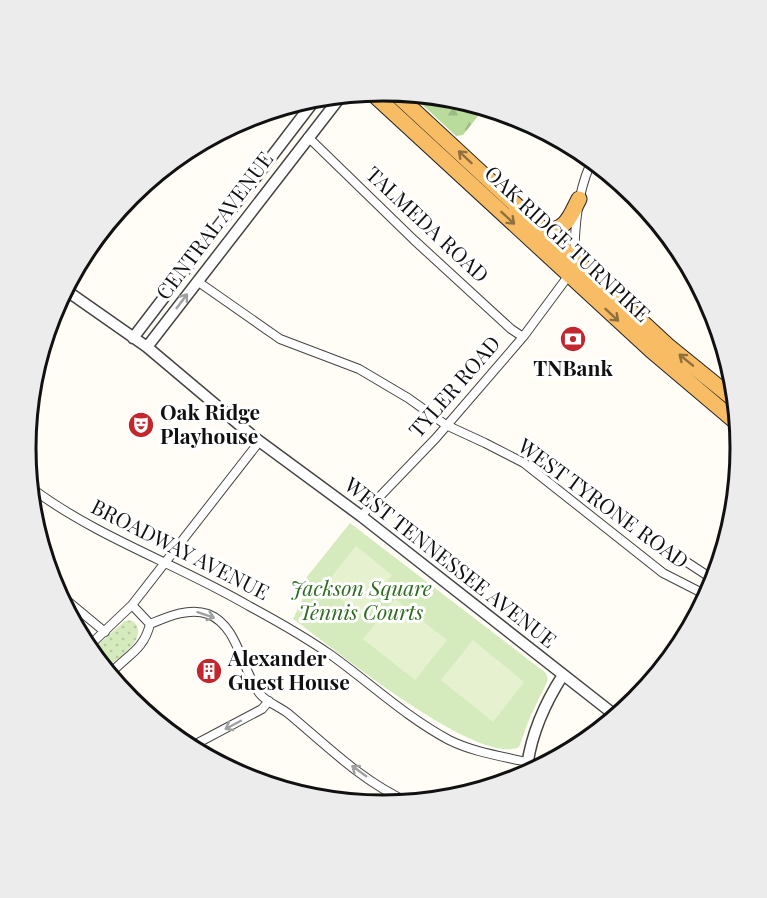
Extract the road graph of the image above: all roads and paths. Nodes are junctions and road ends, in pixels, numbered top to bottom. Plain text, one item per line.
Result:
1 (381, 101) edge
2 (405, 102) edge
3 (334, 105) edge
4 (307, 110) edge
5 (294, 126) junction
6 (308, 137) junction
7 (589, 168) edge
8 (253, 181) junction
9 (267, 190) junction
10 (579, 199) junction
11 (545, 231) junction
12 (574, 260) junction
13 (184, 270) junction
14 (569, 275) junction
15 (197, 281) junction
16 (72, 295) edge
17 (152, 312) junction
18 (166, 322) junction
19 (523, 337) junction
20 (133, 338) junction
21 (147, 347) junction
22 (726, 393) edge
23 (729, 416) edge
24 (446, 425) junction
25 (260, 442) junction
26 (39, 493) edge
27 (361, 516) junction
28 (676, 555) dead end
29 (166, 562) junction
30 (707, 576) edge
31 (700, 593) edge
32 (132, 605) junction
33 (74, 606) edge
34 (150, 624) junction
35 (105, 632) junction
36 (94, 641) edge
37 (115, 669) edge
38 (563, 675) junction
39 (269, 701) junction
40 (611, 712) edge
41 (198, 743) edge
42 (527, 762) junction
43 (527, 765) edge
44 (394, 796) edge

1 -> 14 highway, OAK RIDGE TURNPIKE
11 -> 2 highway, OAK RIDGE TURNPIKE
3 - 6 street, CENTRAL AVENUE
4 - 5 street, CENTRAL AVENUE
5 - 6 street
5 - 8 street, CENTRAL AVENUE
6 - 9 street, CENTRAL AVENUE
6 - 19 street, TALMEDA ROAD
7 - 10 street
8 - 9 street
8 - 13 street, CENTRAL AVENUE
9 - 15 street, CENTRAL AVENUE
10 - 11 highway
10 - 12 street
11 - 12 highway, OAK RIDGE TURNPIKE
12 - 14 highway
22 -> 12 highway, OAK RIDGE TURNPIKE
13 - 15 street
13 - 17 street, CENTRAL AVENUE
14 - 19 street, TYLER ROAD
14 -> 23 highway, OAK RIDGE TURNPIKE
18 -> 15 street, CENTRAL AVENUE
15 - 24 street, WEST TYRONE ROAD
16 - 20 street, WEST TENNESSEE AVENUE
17 - 18 street
17 - 20 street, CENTRAL AVENUE
18 - 21 street, CENTRAL AVENUE
19 - 24 street, TYLER ROAD
20 - 21 street, WEST TENNESSEE AVENUE
21 - 25 street, WEST TENNESSEE AVENUE
24 - 27 street, TYLER ROAD
24 - 31 street, WEST TYRONE ROAD
25 - 27 street, WEST TENNESSEE AVENUE
25 - 29 street
26 - 29 street, BROADWAY AVENUE
27 - 38 street, WEST TENNESSEE AVENUE
28 - 30 street
29 - 32 street
29 - 42 street, BROADWAY AVENUE
32 - 34 street
32 - 35 street
33 - 35 street
34 - 37 street
34 -> 39 street
35 - 36 street
38 - 40 street, WEST TENNESSEE AVENUE
38 - 42 street
39 -> 41 street
44 -> 39 street
42 - 43 street

